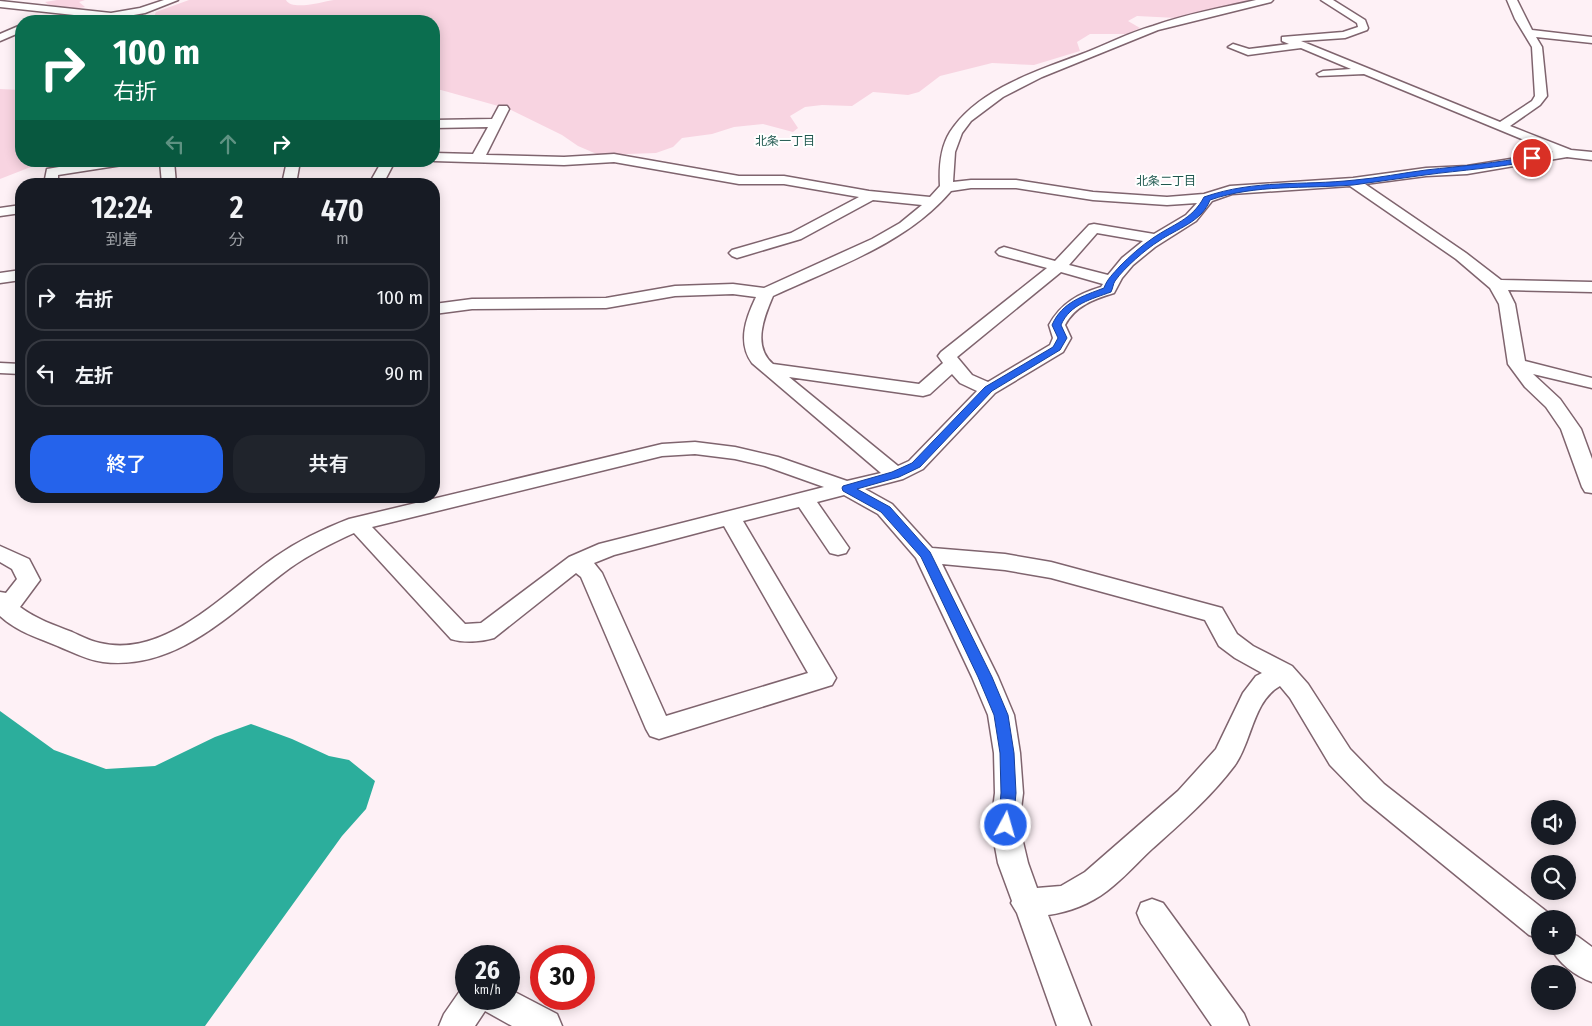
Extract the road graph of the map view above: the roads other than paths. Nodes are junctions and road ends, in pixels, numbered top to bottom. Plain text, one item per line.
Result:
1 (173, 0) edge
2 (1268, 0) edge
3 (1326, 0) edge
4 (1512, 0) edge
5 (0, 4) edge
6 (77, 12) junction
7 (67, 15) edge
8 (103, 15) edge
9 (124, 15) edge
10 (15, 31) edge
11 (1529, 34) junction
12 (0, 38) edge
13 (1592, 40) edge
14 (1303, 45) junction
15 (1233, 47) dead end
16 (1368, 71) junction
17 (1323, 74) dead end
18 (503, 109) dead end
19 (440, 124) edge
20 (496, 124) junction
21 (1502, 127) junction
22 (1566, 153) junction
23 (440, 157) edge
24 (478, 157) junction
25 (1592, 158) edge
26 (84, 167) edge
27 (385, 167) edge
28 (52, 178) edge
29 (377, 178) edge
30 (1354, 182) junction
31 (947, 187) junction
32 (869, 195) junction
33 (1206, 198) junction
34 (934, 202) junction
35 (15, 209) edge
36 (0, 212) edge
37 (1156, 239) junction
38 (1004, 252) dead end
39 (737, 253) dead end
40 (1058, 267) junction
41 (15, 276) edge
42 (0, 278) edge
43 (1111, 281) junction
44 (1497, 285) junction
45 (1592, 287) edge
46 (766, 293) junction
47 (440, 308) edge
48 (953, 364) junction
49 (1517, 364) junction
50 (0, 368) edge
51 (15, 369) edge
52 (768, 369) junction
53 (1592, 382) edge
54 (989, 389) junction
55 (896, 475) junction
56 (1592, 487) edge
57 (847, 488) junction
58 (804, 499) junction
59 (438, 503) edge
60 (440, 503) edge
61 (730, 518) junction
62 (357, 524) junction
63 (838, 548) dead end
64 (0, 553) edge
65 (926, 555) junction
66 (577, 562) junction
67 (3, 605) edge
68 (1283, 673) junction
69 (1026, 903) junction
70 (1152, 913) dead end
71 (1531, 918) edge
72 (1576, 954) edge
73 (1592, 967) edge
74 (467, 1010) edge
75 (516, 1010) edge
76 (456, 1026) edge
77 (545, 1026) edge
78 (1074, 1026) edge
79 (1232, 1026) edge

1 - 9 street
2 - 31 street
3 - 14 street
4 - 11 street
5 - 6 street
6 - 7 street
6 - 8 street
10 - 12 street
11 - 13 street
11 - 21 street
14 - 15 street
14 - 16 street
16 - 17 street
16 - 21 street
18 - 20 street
19 - 20 street
20 - 24 street
21 - 22 street
22 - 25 street
22 - 30 street
23 - 24 street
24 - 32 street
26 - 28 street
27 - 29 street
30 - 33 street
30 - 44 street
31 - 33 street
31 - 34 street
32 - 34 street
32 - 39 street
33 - 37 street
34 - 46 street
35 - 36 street
37 - 40 street
37 - 43 street
38 - 40 street
40 - 43 street
40 - 48 street
41 - 42 street
43 - 54 street
44 - 45 street
44 - 49 street
46 - 47 street
46 - 52 street
48 - 52 street
48 - 54 street
49 - 53 street
49 - 56 street
50 - 51 street
52 - 55 street
54 - 55 street
55 - 57 street
57 - 58 street
57 - 60 street
57 - 65 street
58 - 61 street
58 - 63 street
59 - 62 street
61 - 66 street
61 - 66 street
62 - 66 street
62 - 67 street
64 - 67 street
65 - 68 street
65 - 69 street
68 - 69 street
68 - 71 street
69 - 78 street
70 - 79 street
72 - 73 street
74 - 76 street
75 - 77 street

